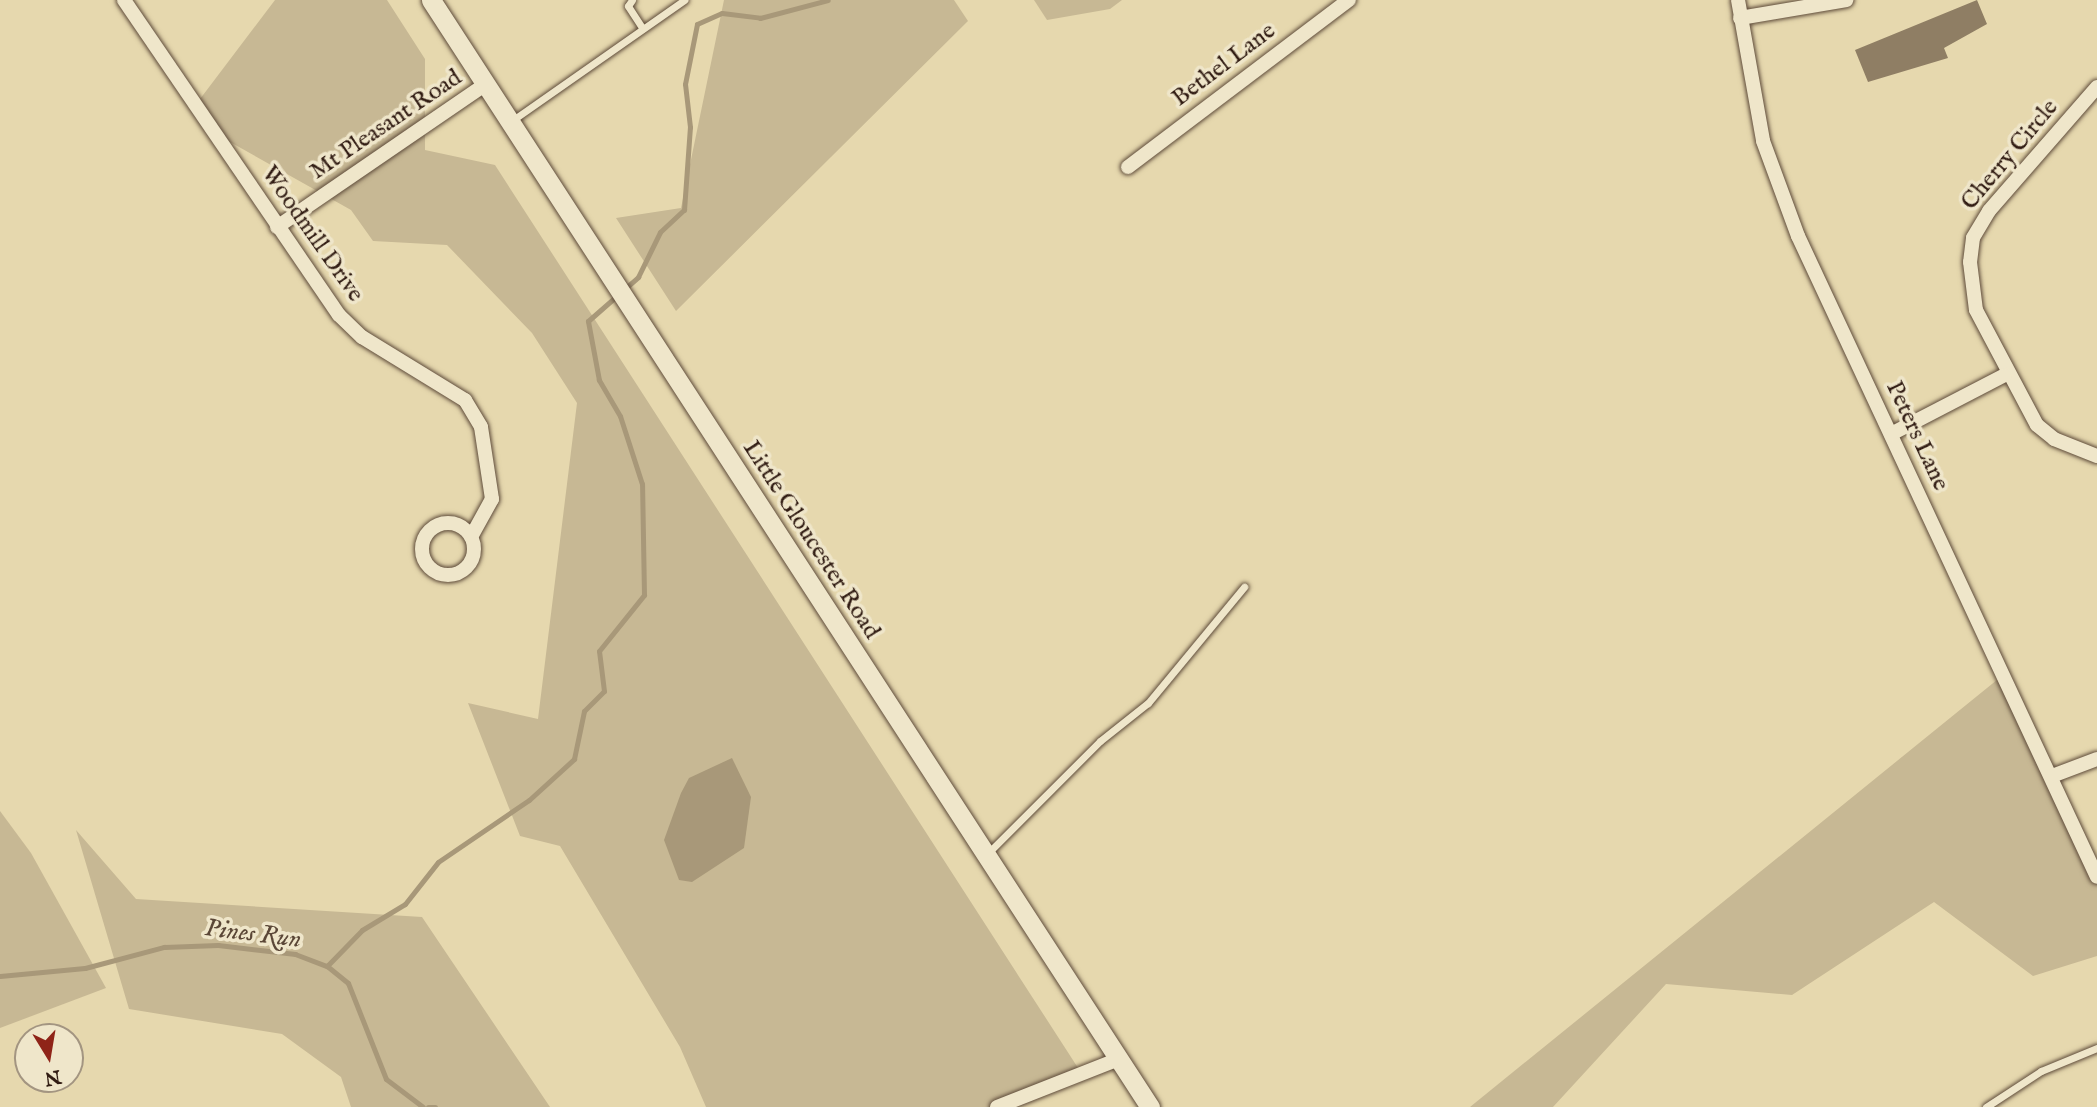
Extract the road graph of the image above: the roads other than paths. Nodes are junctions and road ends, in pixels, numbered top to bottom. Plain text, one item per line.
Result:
1 (124, 0) edge
2 (431, 0) edge
3 (632, 0) edge
4 (684, 0) edge
5 (1349, 0) edge
6 (1738, 0) edge
7 (1846, 0) edge
8 (1740, 18) junction
9 (643, 30) junction
10 (486, 84) junction
11 (2097, 87) edge
12 (510, 122) junction
13 (1128, 167) dead end
14 (277, 227) junction
15 (2006, 375) junction
16 (1891, 434) junction
17 (2097, 456) edge
18 (471, 537) dead end
19 (1244, 587) dead end
20 (2097, 759) edge
21 (2052, 776) junction
22 (986, 854) junction
23 (2097, 877) edge
24 (2097, 1048) edge
25 (1119, 1059) junction
26 (997, 1107) edge
27 (1150, 1107) edge
28 (1986, 1107) edge

1 - 14 street, Woodmill Drive
2 - 10 street, Little Gloucester Road
3 - 9 lane
4 - 9 lane
5 - 13 street, Bethel Lane
6 - 8 street, Peters Lane
7 - 8 street
8 - 16 street, Peters Lane
9 - 12 lane
10 - 12 street, Little Gloucester Road
10 - 14 street, Mt Pleasant Road
11 - 15 street, Cherry Circle
12 - 22 street, Little Gloucester Road
14 - 18 street, Woodmill Drive
15 - 16 street
15 - 17 street, Cherry Circle
16 - 21 street, Peters Lane
19 - 22 lane
20 - 21 street
21 - 23 street, Peters Lane
22 - 25 street, Little Gloucester Road
24 - 28 lane
25 - 26 street
25 - 27 street, Little Gloucester Road

